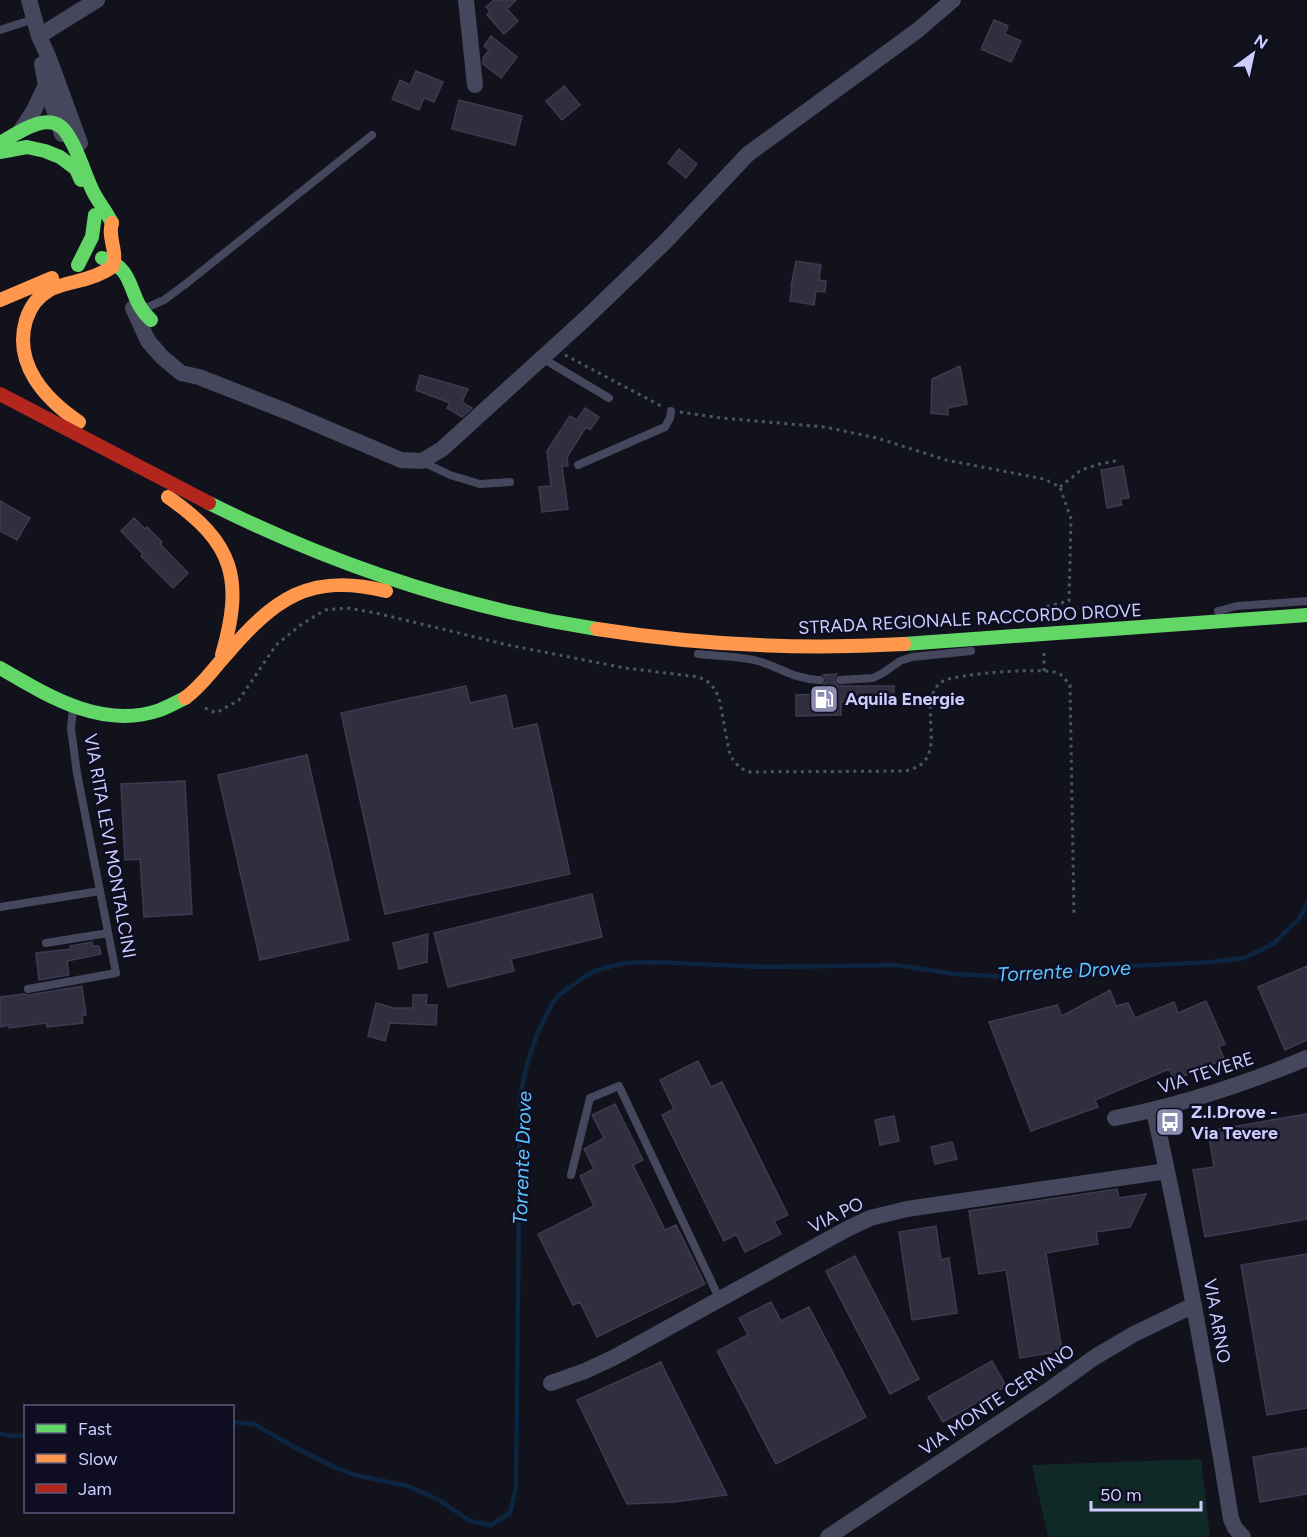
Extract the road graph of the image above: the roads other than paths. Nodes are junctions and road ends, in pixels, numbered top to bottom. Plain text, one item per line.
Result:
1 (29, 0) edge
2 (97, 0) edge
3 (466, 0) edge
4 (953, 0) edge
5 (37, 28) junction
6 (0, 30) edge
7 (475, 84) dead end
8 (54, 89) junction
9 (59, 125) junction
10 (21, 130) junction
11 (372, 135) dead end
12 (0, 143) edge
13 (32, 147) junction
14 (0, 152) edge
15 (76, 169) junction
16 (104, 215) junction
17 (114, 261) junction
18 (78, 265) junction
19 (83, 280) junction
20 (103, 286) dead end
21 (0, 300) edge
22 (138, 308) junction
23 (547, 353) junction
24 (199, 377) junction
25 (0, 394) edge
26 (609, 398) dead end
27 (0, 409) edge
28 (670, 411) road end
29 (62, 442) dead end
30 (422, 461) junction
31 (578, 465) dead end
32 (510, 482) dead end
33 (156, 491) dead end
34 (305, 547) junction
35 (1307, 601) edge
36 (1307, 615) edge
37 (538, 618) junction
38 (1194, 624) junction
39 (603, 630) junction
40 (1013, 636) junction
41 (620, 641) dead end
42 (993, 646) dead end
43 (978, 650) dead end
44 (692, 654) dead end
45 (220, 661) junction
46 (0, 668) edge
47 (15, 677) junction
48 (820, 680) dead end
49 (840, 680) dead end
50 (0, 687) edge
51 (73, 707) junction
52 (100, 891) junction
53 (0, 908) edge
54 (108, 933) junction
55 (46, 943) dead end
56 (28, 989) dead end
57 (1307, 1058) edge
58 (1154, 1111) junction
59 (1115, 1118) dead end
60 (1167, 1171) junction
61 (571, 1175) dead end
62 (720, 1300) junction
63 (1194, 1305) junction
64 (551, 1383) dead end
65 (828, 1537) edge
66 (1243, 1537) edge

1 - 5 street
2 - 5 street
3 - 7 street
4 - 23 street
5 - 6 lane
5 - 8 street
8 - 9 street
8 - 10 street
8 - 16 street
9 - 10 main road
9 - 13 street
9 - 15 street
9 - 16 main road
10 - 12 main road
11 - 22 lane
13 - 14 main road
13 - 15 main road
15 - 16 main road
16 - 17 street
16 - 18 main road
16 - 22 street
17 - 18 main road
17 - 19 main road
17 - 22 street
17 - 22 main road
18 - 21 main road
19 - 20 main road
19 - 34 main road
22 - 24 street
22 - 24 street
23 - 26 lane
23 - 30 street
24 - 30 street
25 - 34 main road, STRADA REGIONALE RACCORDO DROVE
27 - 29 main road
28 - 31 lane
30 - 32 lane
33 - 45 main road
34 - 37 main road, STRADA REGIONALE RACCORDO DROVE
35 - 38 lane
36 - 38 main road, STRADA REGIONALE RACCORDO DROVE
37 - 39 main road, STRADA REGIONALE RACCORDO DROVE
37 - 45 main road
38 - 40 main road, STRADA REGIONALE RACCORDO DROVE
39 - 40 main road, STRADA REGIONALE RACCORDO DROVE
39 - 41 lane
40 - 42 lane
43 - 49 lane
44 - 48 lane
45 - 51 main road
46 - 47 main road
47 - 50 street
47 - 51 main road
51 - 52 lane, VIA RITA LEVI MONTALCINI
52 - 53 lane
52 - 54 lane, VIA RITA LEVI MONTALCINI
54 - 55 lane
54 - 56 lane, VIA RITA LEVI MONTALCINI
57 - 58 street, VIA TEVERE
58 - 59 street, VIA TEVERE
58 - 60 street, VIA ARNO
60 - 62 street, VIA PO
60 - 63 street, VIA ARNO
61 - 62 lane
62 - 64 street, VIA PO
63 - 65 street, VIA MONTE CERVINO
63 - 66 street, VIA ARNO

